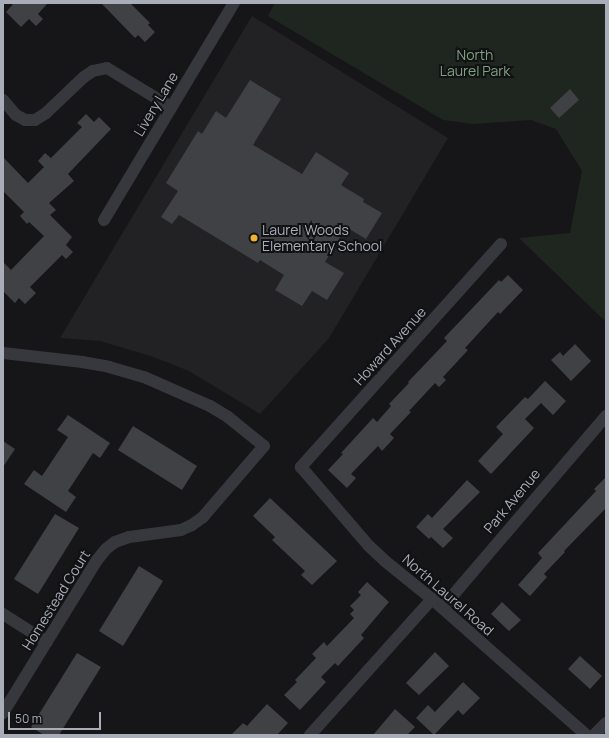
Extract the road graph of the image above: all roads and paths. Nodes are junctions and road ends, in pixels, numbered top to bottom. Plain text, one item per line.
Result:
1 (234, 3) edge
2 (3, 100) edge
3 (171, 107) junction
4 (104, 220) dead end
5 (501, 244) dead end
6 (3, 353) edge
7 (606, 416) edge
8 (301, 467) joint
9 (432, 599) junction
10 (442, 608) junction
11 (3, 614) edge
12 (47, 642) junction
13 (3, 713) edge
14 (606, 723) edge
15 (310, 735) edge
16 (586, 735) edge
17 (594, 735) edge

1 - 3 street, Livery Lane
2 - 3 street
3 - 4 street, Livery Lane
5 - 8 street, Howard Avenue
6 - 12 street, Homestead Court
7 - 10 street, Park Avenue
8 - 9 street, North Laurel Road
9 - 10 street, North Laurel Road
9 - 15 street
10 - 16 street, North Laurel Road
11 - 12 street
12 - 13 street, Homestead Court
14 - 17 street

